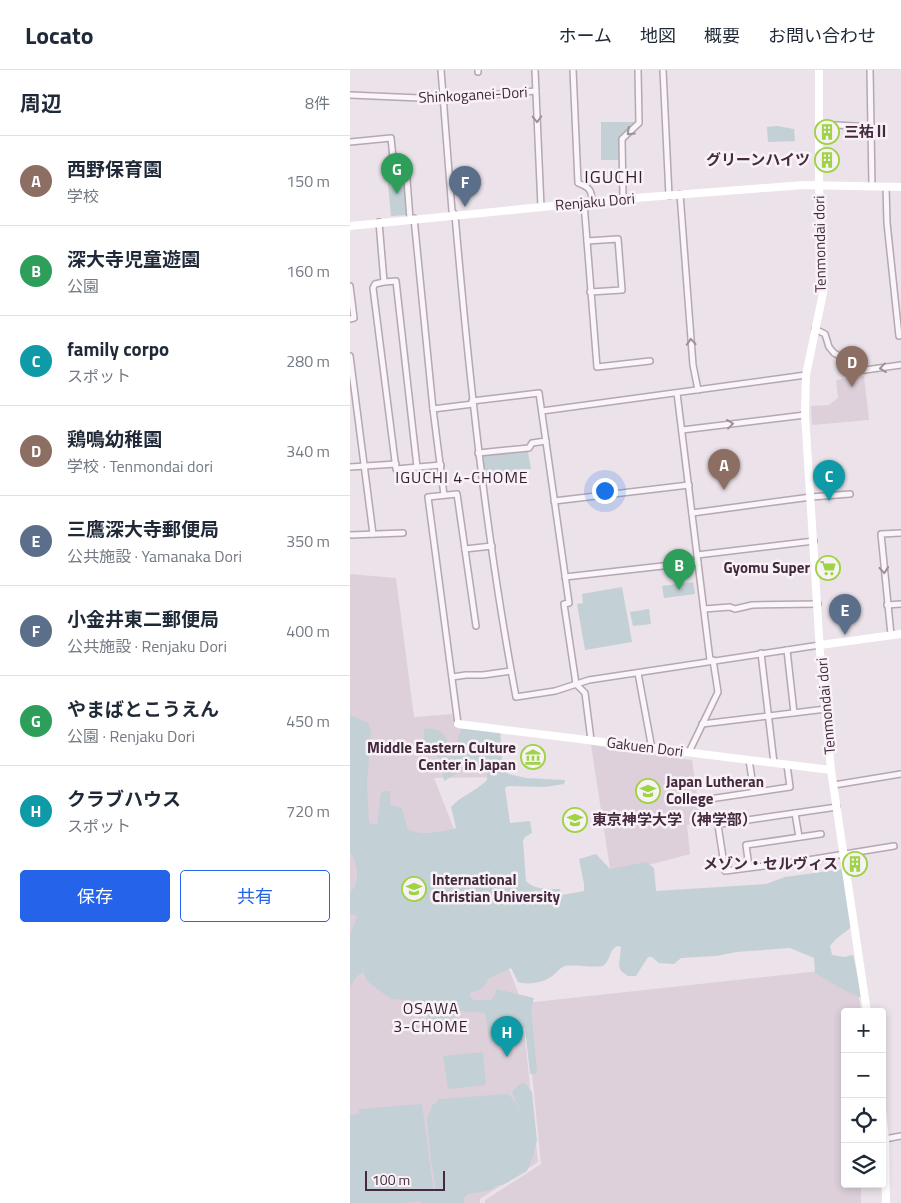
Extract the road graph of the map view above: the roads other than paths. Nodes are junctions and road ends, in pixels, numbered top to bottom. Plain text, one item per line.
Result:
1 (441, 70) edge
2 (535, 70) edge
3 (573, 70) edge
4 (638, 70) edge
5 (663, 70) edge
6 (819, 70) edge
7 (870, 70) edge
8 (536, 91) junction
9 (350, 95) edge
10 (443, 99) junction
11 (819, 124) junction
12 (872, 127) junction
13 (350, 142) edge
14 (819, 185) junction
15 (872, 186) junction
16 (886, 187) junction
17 (901, 188) edge
18 (680, 194) junction
19 (669, 196) junction
20 (624, 199) junction
21 (588, 202) junction
22 (540, 207) junction
23 (455, 215) junction
24 (412, 219) junction
25 (379, 222) junction
26 (350, 226) edge
27 (587, 241) junction
28 (384, 282) junction
29 (350, 286) edge
30 (590, 292) junction
31 (350, 319) edge
32 (815, 330) junction
33 (899, 336) dead end
34 (350, 356) edge
35 (650, 361) dead end
36 (901, 365) edge
37 (806, 375) junction
38 (351, 378) edge
39 (698, 390) junction
40 (677, 393) junction
41 (472, 402) junction
42 (433, 409) junction
43 (542, 411) junction
44 (805, 415) junction
45 (682, 430) junction
46 (546, 441) junction
47 (478, 454) junction
48 (396, 464) junction
49 (441, 465) junction
50 (364, 466) junction
51 (350, 467) edge
52 (417, 467) junction
53 (689, 485) junction
54 (444, 494) junction
55 (850, 494) dead end
56 (811, 497) junction
57 (554, 501) junction
58 (692, 513) junction
59 (403, 533) dead end
60 (901, 533) edge
61 (372, 534) junction
62 (350, 535) edge
63 (814, 541) junction
64 (492, 546) junction
65 (465, 549) junction
66 (697, 555) junction
67 (698, 562) junction
68 (565, 577) junction
69 (818, 604) junction
70 (901, 604) edge
71 (887, 605) junction
72 (704, 609) junction
73 (476, 626) dead end
74 (901, 634) edge
75 (891, 635) junction
76 (820, 645) junction
77 (787, 650) junction
78 (761, 654) junction
79 (712, 660) junction
80 (511, 671) junction
81 (638, 673) junction
82 (452, 677) junction
83 (576, 684) junction
84 (826, 709) junction
85 (794, 713) junction
86 (768, 716) junction
87 (458, 724) joint
88 (702, 724) junction
89 (591, 740) junction
90 (652, 749) junction
91 (689, 752) junction
92 (749, 760) junction
93 (774, 763) junction
94 (787, 765) junction
95 (832, 770) junction
96 (901, 774) edge
97 (834, 785) junction
98 (754, 792) junction
99 (703, 800) dead end
100 (837, 807) junction
101 (795, 813) junction
102 (821, 834) dead end
103 (799, 837) junction
104 (894, 846) dead end
105 (844, 855) junction
106 (749, 867) junction
107 (866, 1008) edge
108 (901, 1136) edge
109 (886, 1138) edge
110 (885, 1143) edge
111 (886, 1203) edge

1 - 10 street
2 - 8 street
3 - 21 street
4 -> 20 street
5 - 19 street
6 - 11 main road, Tenmondai dori
7 - 12 street
8 - 10 street, Shinkoganei-Dori
8 -> 22 street
9 - 10 street, Shinkoganei-Dori
10 - 23 street
11 - 12 street
11 - 14 main road, Tenmondai dori
12 - 15 street
13 - 24 street
14 - 15 main road, Renjaku Dori
14 - 18 main road, Renjaku Dori
14 - 32 main road, Tenmondai dori
15 - 16 main road, Renjaku Dori
16 - 17 main road, Renjaku Dori
16 - 33 street
18 - 19 main road, Renjaku Dori
39 -> 18 street
19 - 20 main road, Renjaku Dori
20 - 21 main road, Renjaku Dori
21 - 22 main road, Renjaku Dori
21 - 27 street
22 - 23 main road, Renjaku Dori
23 - 24 main road, Renjaku Dori
23 - 41 street
24 - 25 main road, Renjaku Dori
24 - 42 street
25 - 26 main road, Renjaku Dori
25 - 28 street
27 - 30 street
27 - 30 street
28 - 48 street
28 - 52 street
29 - 31 street
30 - 35 street
36 -> 32 street
32 - 37 main road, Tenmondai dori
34 - 38 street
37 - 39 street
37 - 44 main road, Tenmondai dori
38 - 50 street
39 - 40 street
40 - 43 street
40 - 45 street
41 - 42 street
41 - 43 street
41 - 47 street
42 - 49 street
43 - 46 street
45 -> 44 street
44 - 56 main road, Tenmondai dori
45 - 53 street
46 - 47 street
46 - 57 street
47 - 64 street
48 - 50 street
48 - 52 street
49 - 52 street
49 - 54 street
50 - 51 street
50 - 61 street
53 - 57 street
53 - 58 street
54 - 65 street
54 - 82 street
55 - 56 street
56 - 58 street
56 - 63 main road, Tenmondai dori
57 - 68 street
58 - 66 street
59 - 61 street
60 -> 71 street
61 - 62 street
63 - 66 street
63 - 69 main road, Tenmondai dori
64 - 65 street
64 - 80 street
65 - 73 street
66 - 67 street
67 - 68 street
67 - 72 street
68 - 83 street
69 - 72 street
69 - 76 main road, Tenmondai dori
70 - 71 street
71 - 75 street
72 - 79 street
74 - 75 main road
75 - 76 main road
76 - 77 street
76 - 84 main road, Tenmondai dori
77 - 78 street
77 - 85 street
78 - 79 street
78 - 86 street
79 - 81 street
79 - 88 street
80 - 82 street
80 - 83 street
81 - 83 street
81 - 90 street
82 - 87 street
83 - 89 street
84 - 85 street
84 - 95 main road, Tenmondai dori
85 - 86 street
86 - 88 street
86 - 93 street
87 - 89 main road, Gakuen Dori
88 - 91 street
89 - 90 main road, Gakuen Dori
90 - 91 main road, Gakuen Dori
91 - 92 main road, Gakuen Dori
92 - 93 main road, Gakuen Dori
92 - 98 street
93 - 94 main road, Gakuen Dori
94 - 95 main road, Gakuen Dori
94 - 98 street
95 - 97 main road, Tenmondai dori
96 - 97 street
97 - 100 main road, Tenmondai dori
98 - 99 street
100 - 101 street
100 - 105 main road, Tenmondai dori
101 - 103 street
101 - 106 street
102 - 103 street
103 - 106 street
104 - 105 street
105 - 106 street
105 - 107 main road, Tenmondai dori
108 - 109 street
110 - 111 main road

